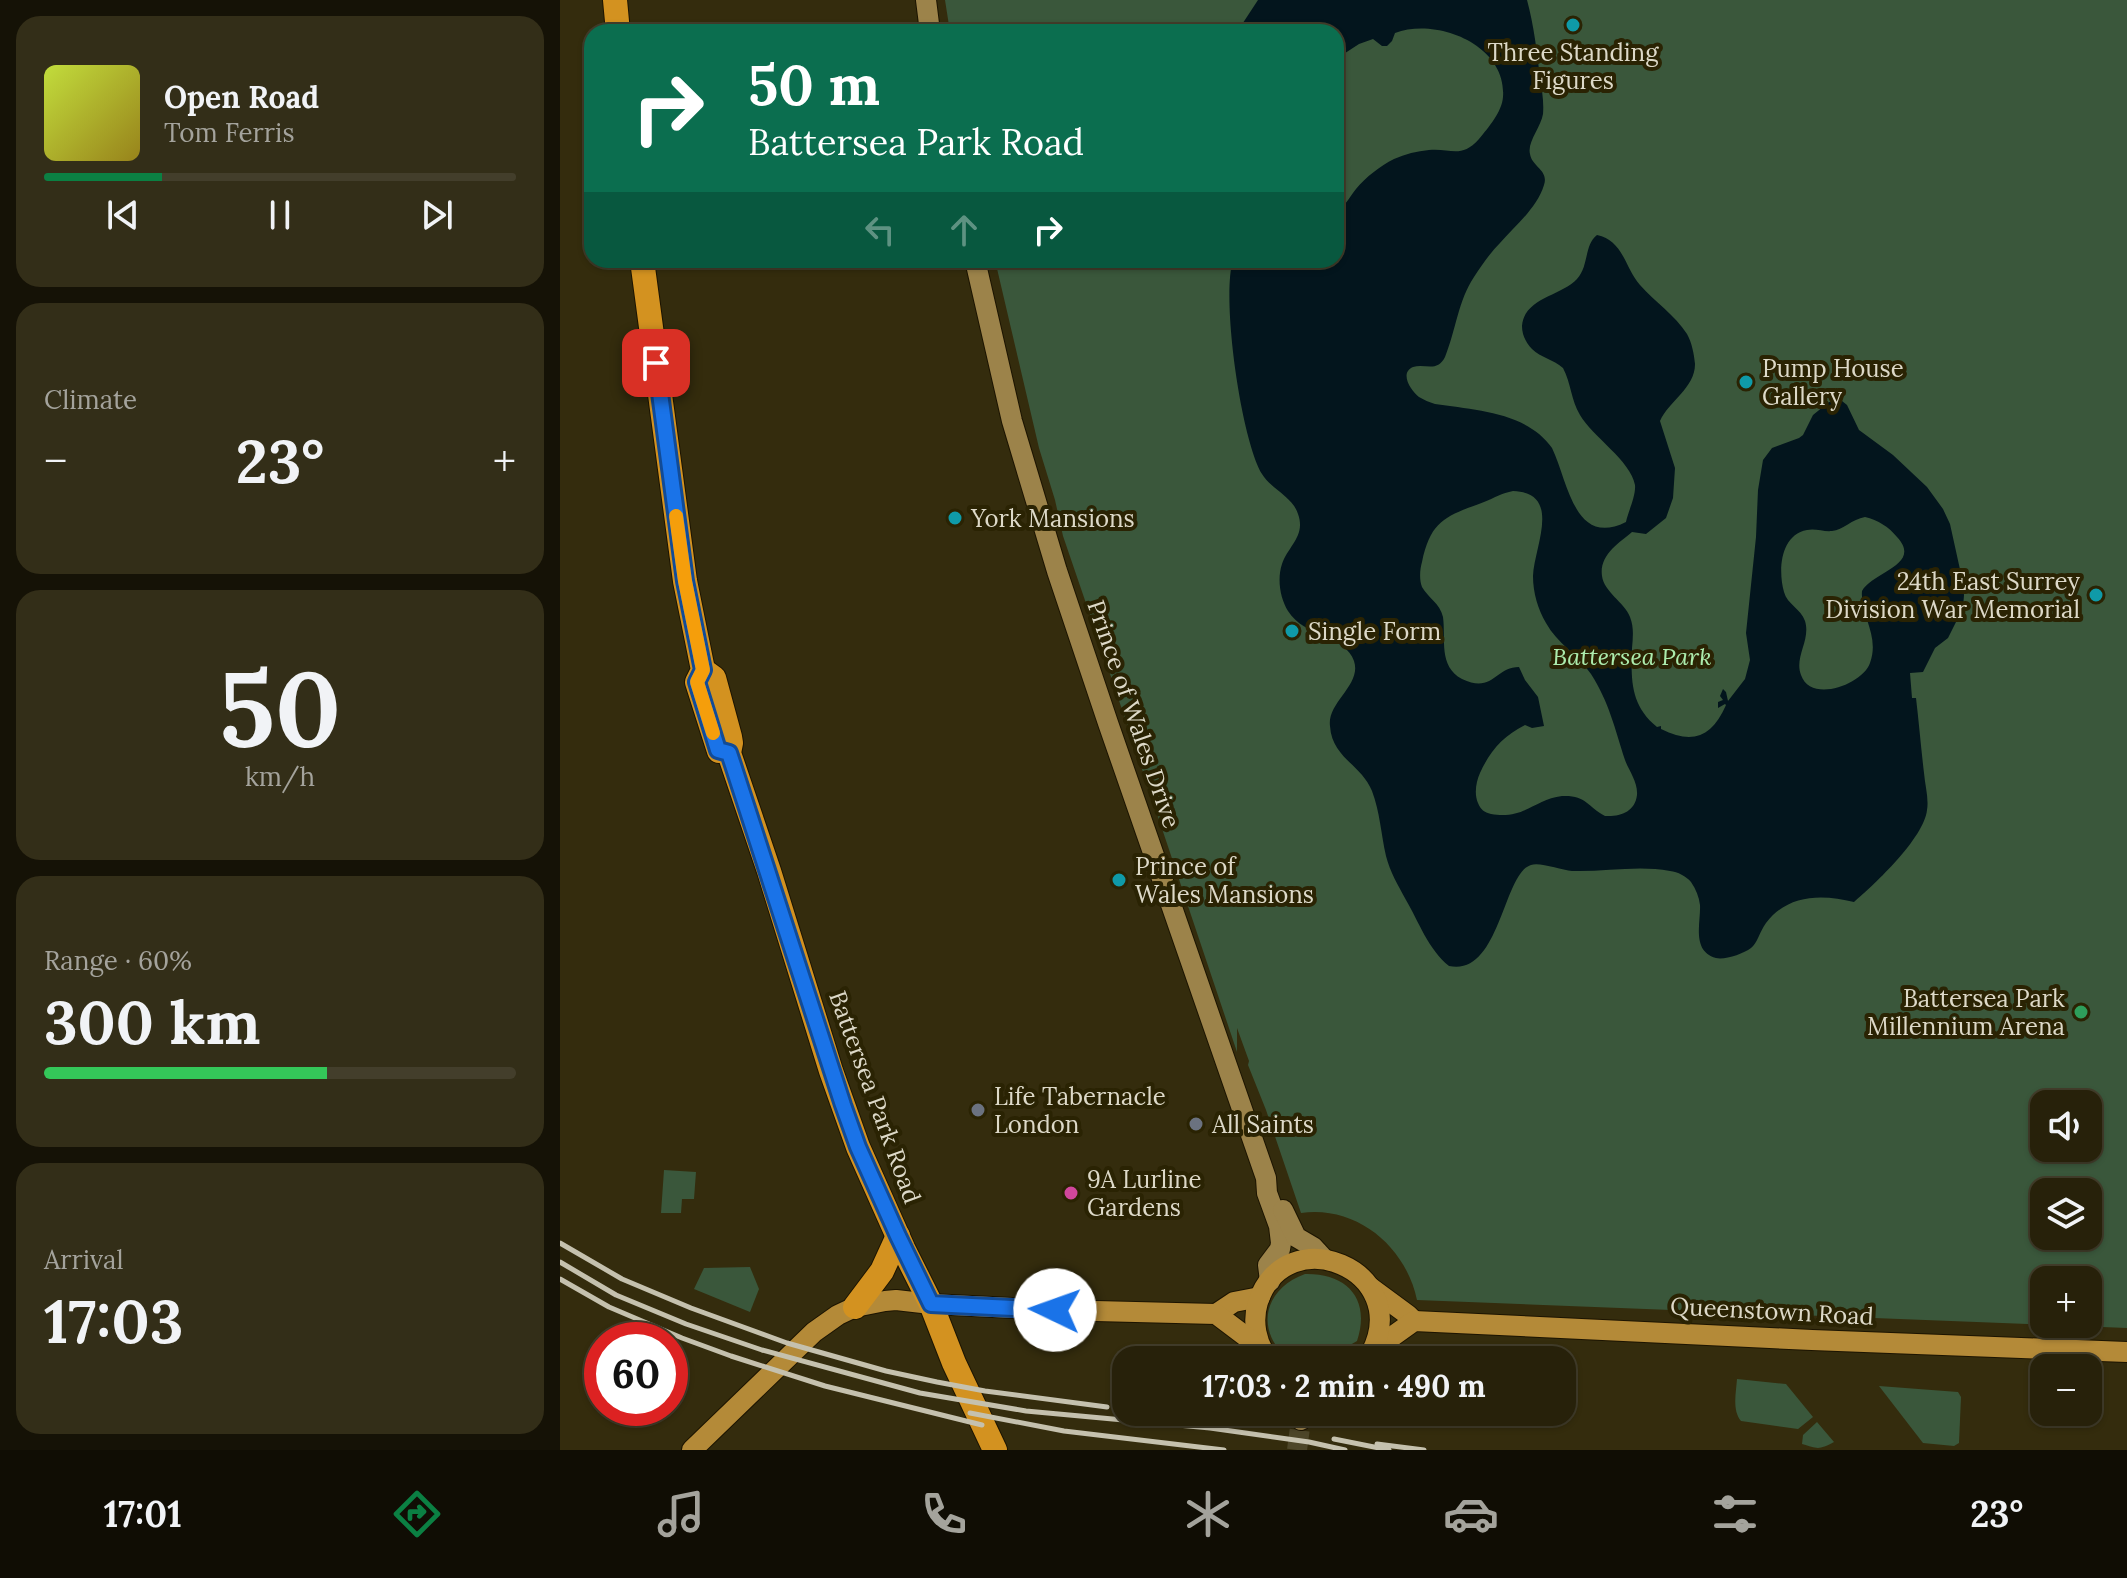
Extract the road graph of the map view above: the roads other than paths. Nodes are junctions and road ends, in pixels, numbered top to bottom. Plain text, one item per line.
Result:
1 (615, 0) edge
2 (926, 0) edge
3 (617, 24) edge
4 (929, 24) edge
5 (643, 268) edge
6 (977, 268) edge
7 (1266, 1178) junction
8 (898, 1236) junction
9 (1324, 1259) junction
10 (1370, 1287) junction
11 (1265, 1289) junction
12 (931, 1304) junction
13 (855, 1307) junction
14 (1216, 1314) junction
15 (1414, 1321) junction
16 (1255, 1346) edge
17 (1262, 1346) edge
18 (1374, 1346) edge
19 (1381, 1346) edge
20 (2127, 1352) edge
21 (692, 1450) edge
22 (995, 1450) edge

1 - 3 highway
2 - 4 street
5 - 8 highway, Battersea Park Road
6 - 7 street, Prince of Wales Drive
7 - 9 street, Prince of Wales Drive
7 - 11 street, Prince of Wales Drive
8 - 12 highway, Battersea Park Road
8 - 13 highway
9 - 10 main road
9 - 11 main road
10 - 15 main road
10 - 18 main road
11 - 14 main road
11 - 17 main road
12 - 13 main road
12 - 14 main road
12 - 22 highway, Battersea Park Road
13 - 21 main road
14 - 16 main road
15 - 19 main road
15 - 20 main road, Queenstown Road

